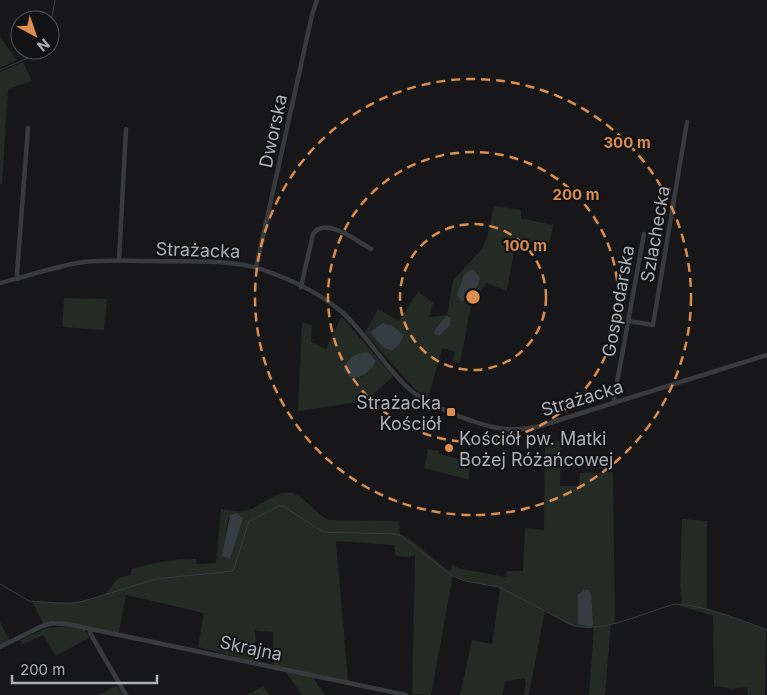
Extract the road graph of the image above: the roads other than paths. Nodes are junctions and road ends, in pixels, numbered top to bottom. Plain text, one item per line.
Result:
1 (317, 0) edge
2 (687, 122) dead end
3 (28, 128) dead end
4 (126, 129) dead end
5 (644, 234) dead end
6 (371, 249) dead end
7 (119, 261) junction
8 (256, 268) junction
9 (18, 279) junction
10 (0, 283) edge
11 (301, 287) junction
12 (628, 321) junction
13 (767, 355) edge
14 (616, 402) junction
15 (90, 629) junction
16 (0, 647) edge
17 (126, 695) edge
18 (406, 695) edge

1 - 8 street, Dworska
2 - 12 street, Szlachecka
3 - 9 street
4 - 7 street
5 - 12 street, Gospodarska
6 - 11 street
7 - 8 street, Strażacka
7 - 9 street, Strażacka
8 - 11 street, Strażacka
9 - 10 street, Strażacka
11 - 14 street, Strażacka
12 - 14 street, Gospodarska
13 - 14 street, Strażacka
15 - 16 street, Skrajna
15 - 17 street
15 - 18 street, Skrajna

